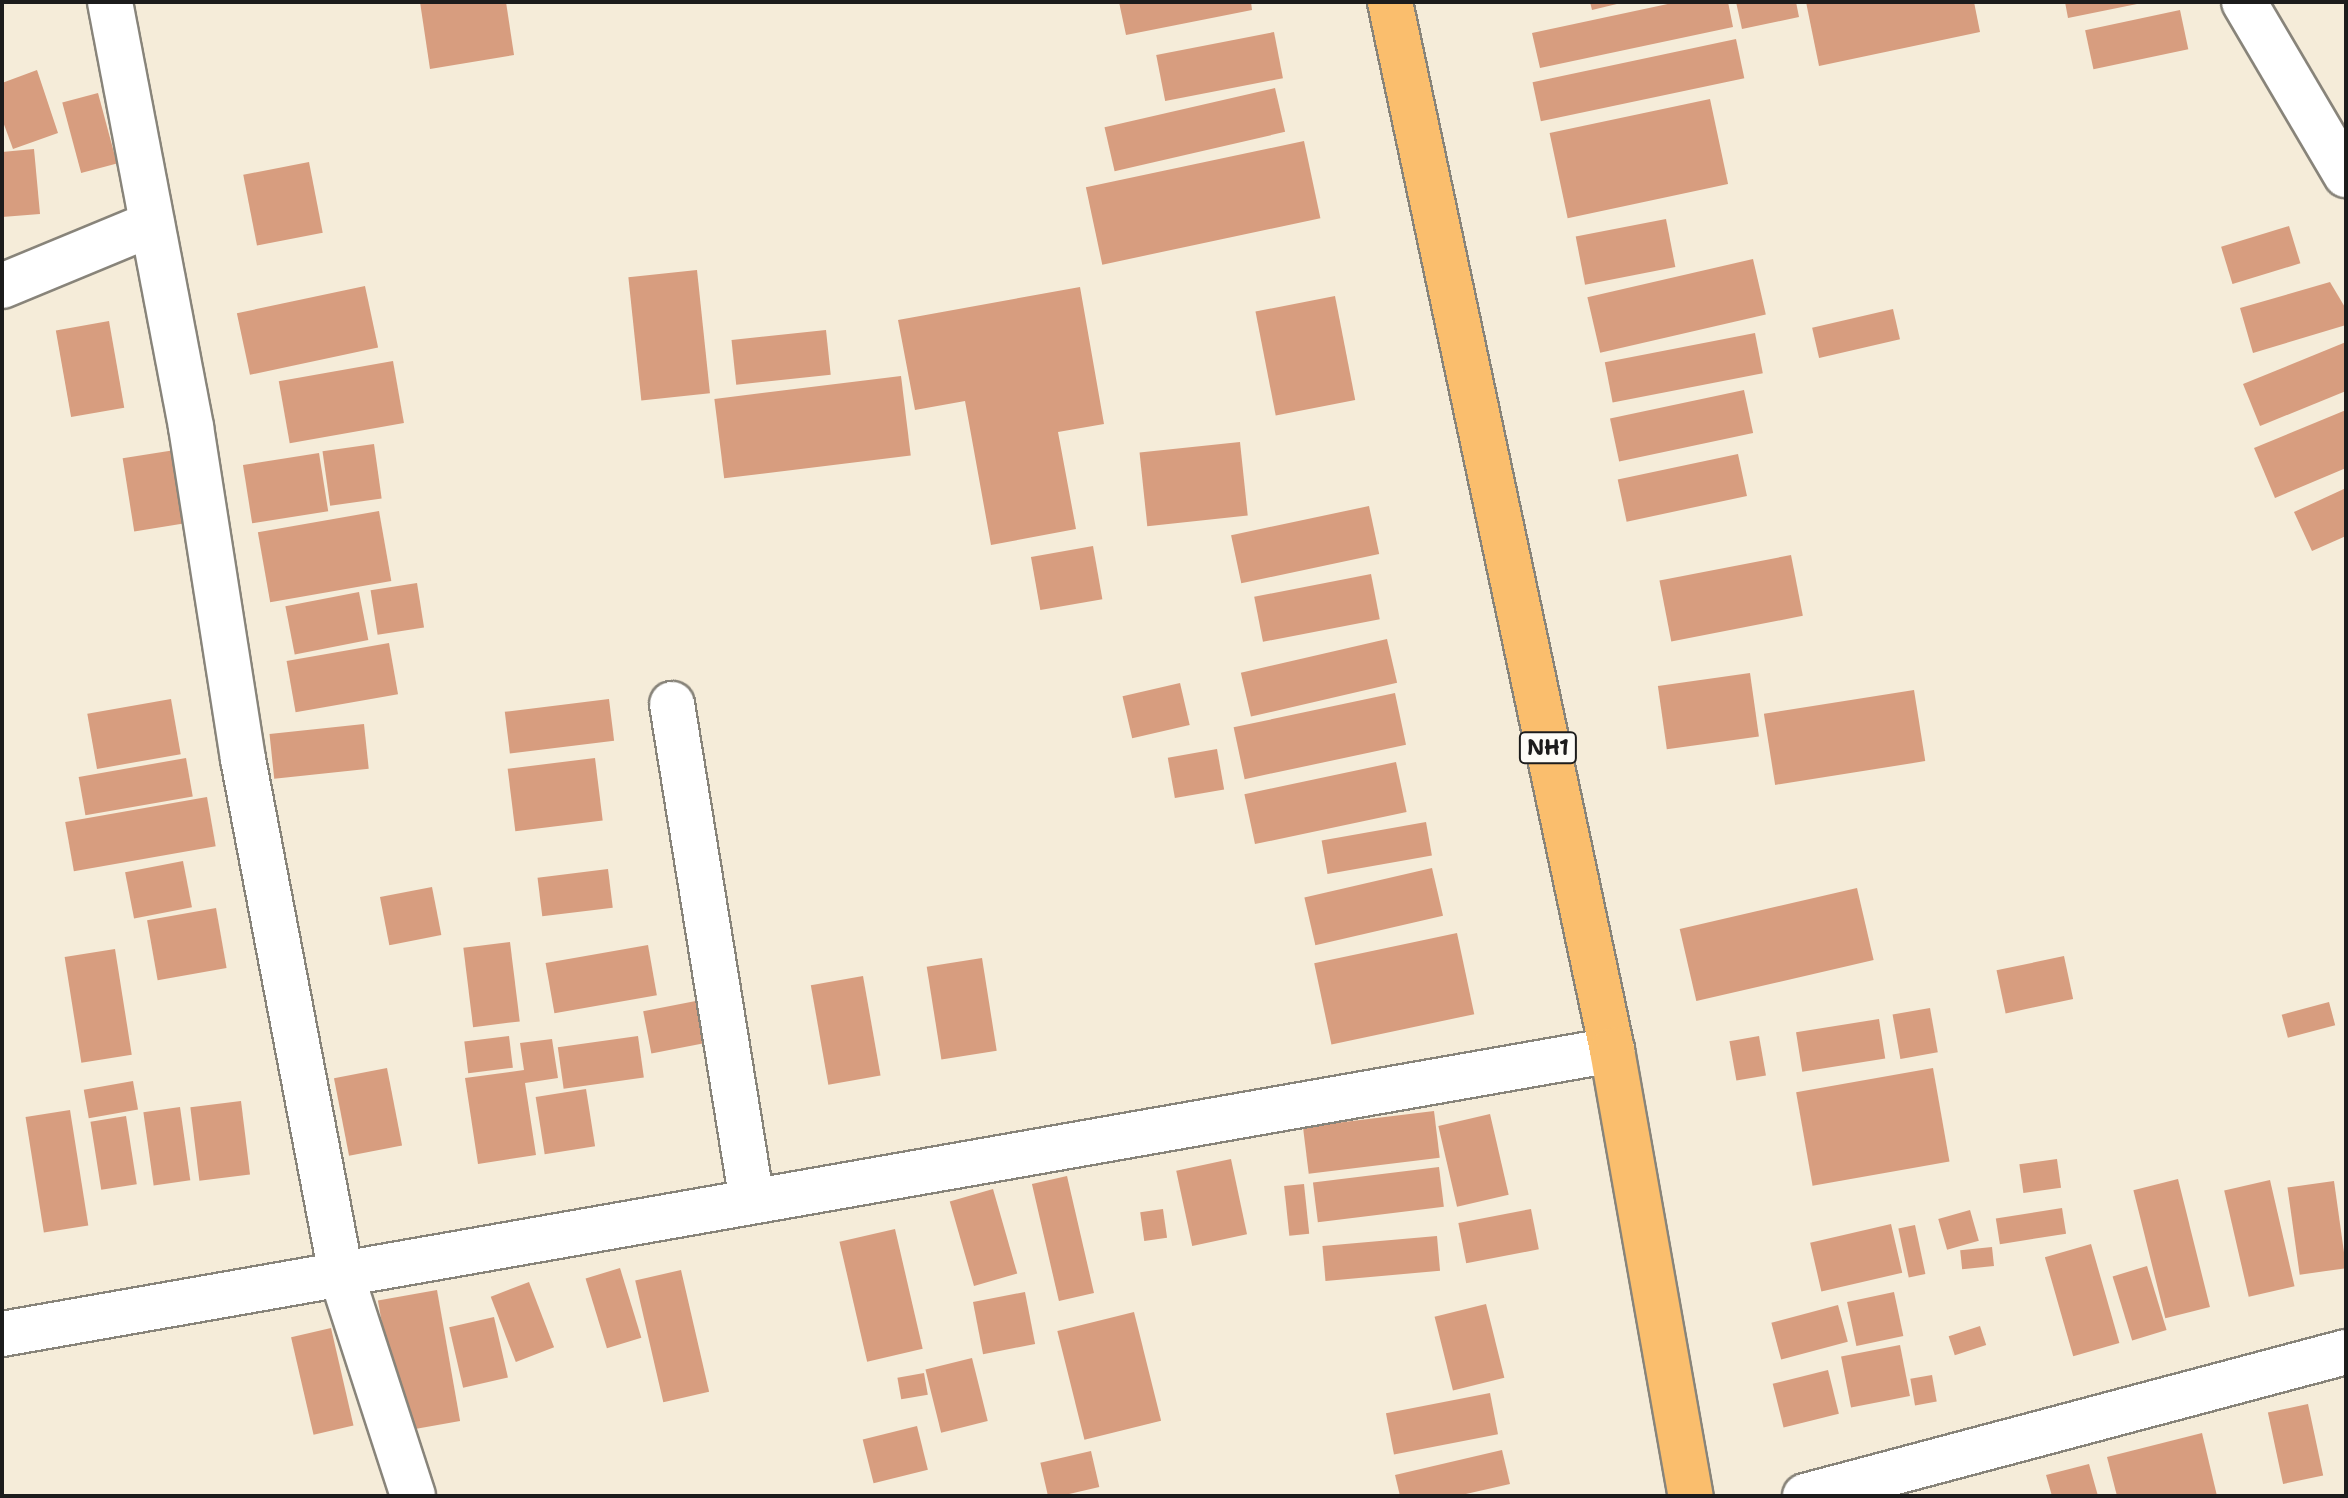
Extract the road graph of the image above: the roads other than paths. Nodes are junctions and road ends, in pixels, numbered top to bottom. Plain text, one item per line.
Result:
1 (110, 2) edge
2 (1390, 2) edge
3 (2244, 2) edge
4 (2346, 175) edge
5 (152, 224) junction
6 (2, 286) edge
7 (672, 704) dead end
8 (1612, 1050) junction
9 (752, 1202) junction
10 (341, 1274) junction
11 (2, 1334) edge
12 (2346, 1352) edge
13 (413, 1496) edge
14 (1691, 1496) edge
15 (1805, 1496) edge

1 - 5 street
2 - 8 highway, NH1
3 - 4 street
5 - 6 street
5 - 10 street
7 - 9 street
8 - 9 street
8 - 14 highway, NH1
9 - 10 street
10 - 11 street
10 - 13 street
12 - 15 street

